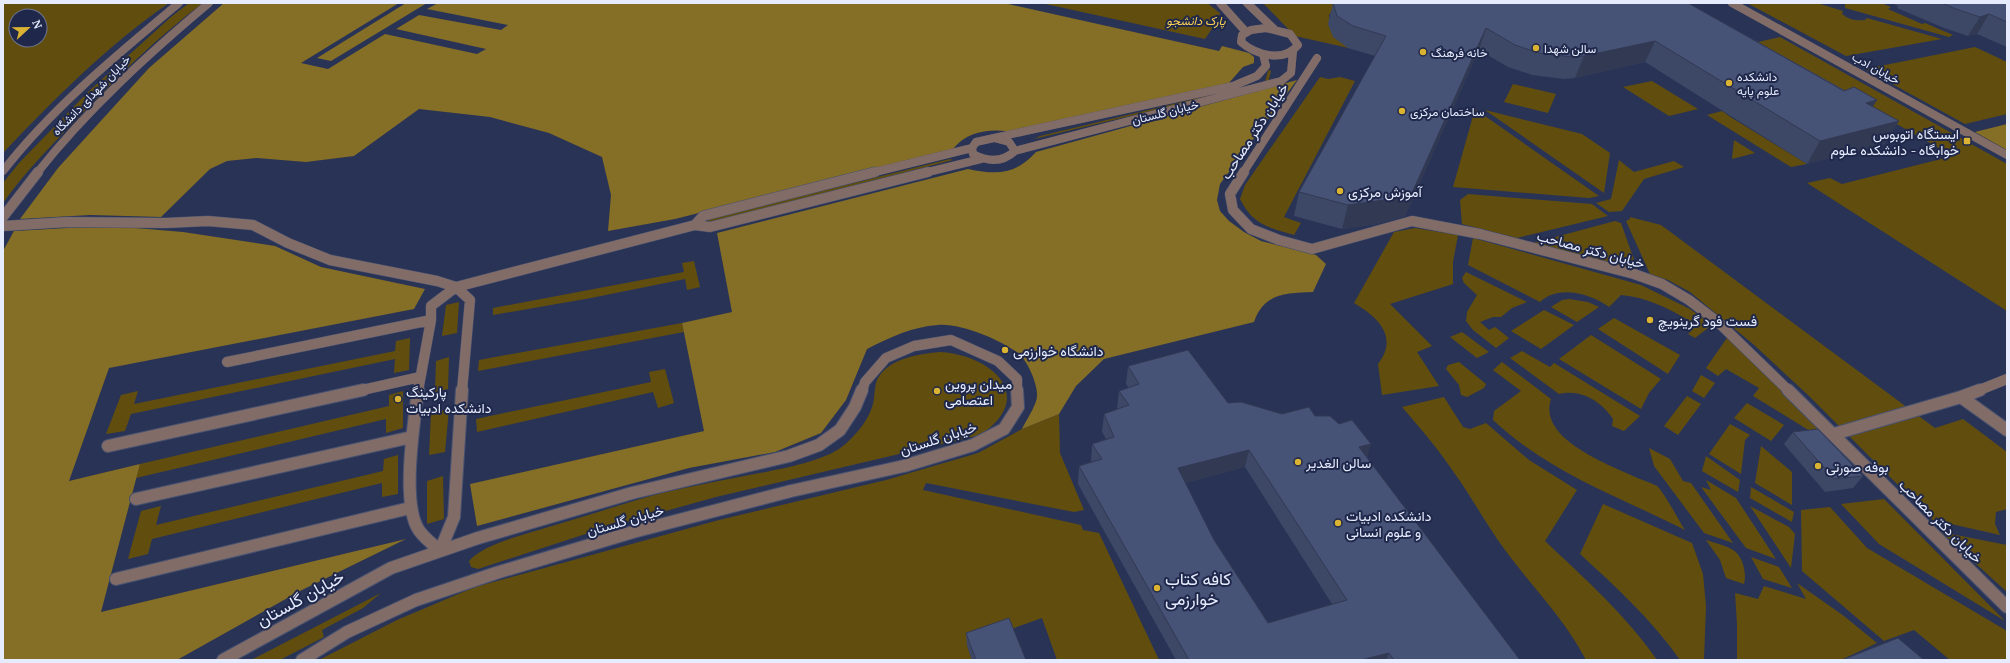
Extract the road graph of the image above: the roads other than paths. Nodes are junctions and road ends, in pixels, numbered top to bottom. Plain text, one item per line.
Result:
1 (179, 3) edge
2 (209, 3) edge
3 (1220, 3) edge
4 (1247, 3) edge
5 (1732, 3) edge
6 (1274, 29) junction
7 (1246, 32) junction
8 (1292, 51) junction
9 (1263, 54) junction
10 (1317, 58) dead end
11 (994, 138) junction
12 (972, 148) junction
13 (1015, 151) junction
14 (2007, 155) edge
15 (981, 159) junction
16 (3, 171) edge
17 (3, 217) edge
18 (695, 225) junction
19 (3, 226) edge
20 (456, 287) junction
21 (431, 320) junction
22 (227, 362) dead end
23 (420, 377) junction
24 (2007, 379) edge
25 (1961, 397) junction
26 (2007, 430) edge
27 (1834, 434) junction
28 (412, 437) junction
29 (108, 446) dead end
30 (136, 498) dead end
31 (410, 508) junction
32 (440, 551) junction
33 (116, 579) dead end
34 (2007, 607) edge
35 (223, 660) edge
36 (302, 660) edge

1 - 16 lane, خیابان شهدای دانشگاه
2 - 17 lane, خیابان شهدای دانشگاه
3 - 7 lane
4 - 6 lane
5 - 14 lane, خیابان ادب
6 - 7 lane
6 - 8 lane, خیابان گلستان
7 - 9 lane
8 - 9 lane
8 - 13 lane, خیابان گلستان
9 - 11 lane, خیابان گلستان
10 - 27 lane, خیابان دکتر مصاحب
11 - 12 lane
11 - 13 lane
12 - 15 lane
12 - 18 lane
13 - 15 lane, خیابان گلستان
15 - 18 lane
18 - 20 lane
19 - 20 lane
20 - 21 lane
20 - 32 lane
21 - 22 lane
21 - 23 lane
23 - 28 lane
23 - 29 lane
24 - 25 lane
25 - 26 lane
25 - 27 lane
27 - 34 lane, خیابان دکتر مصاحب
28 - 30 lane
28 - 31 lane
31 - 32 lane
31 - 33 lane
32 - 35 lane, خیابان گلستان
32 - 36 lane, خیابان گلستان

